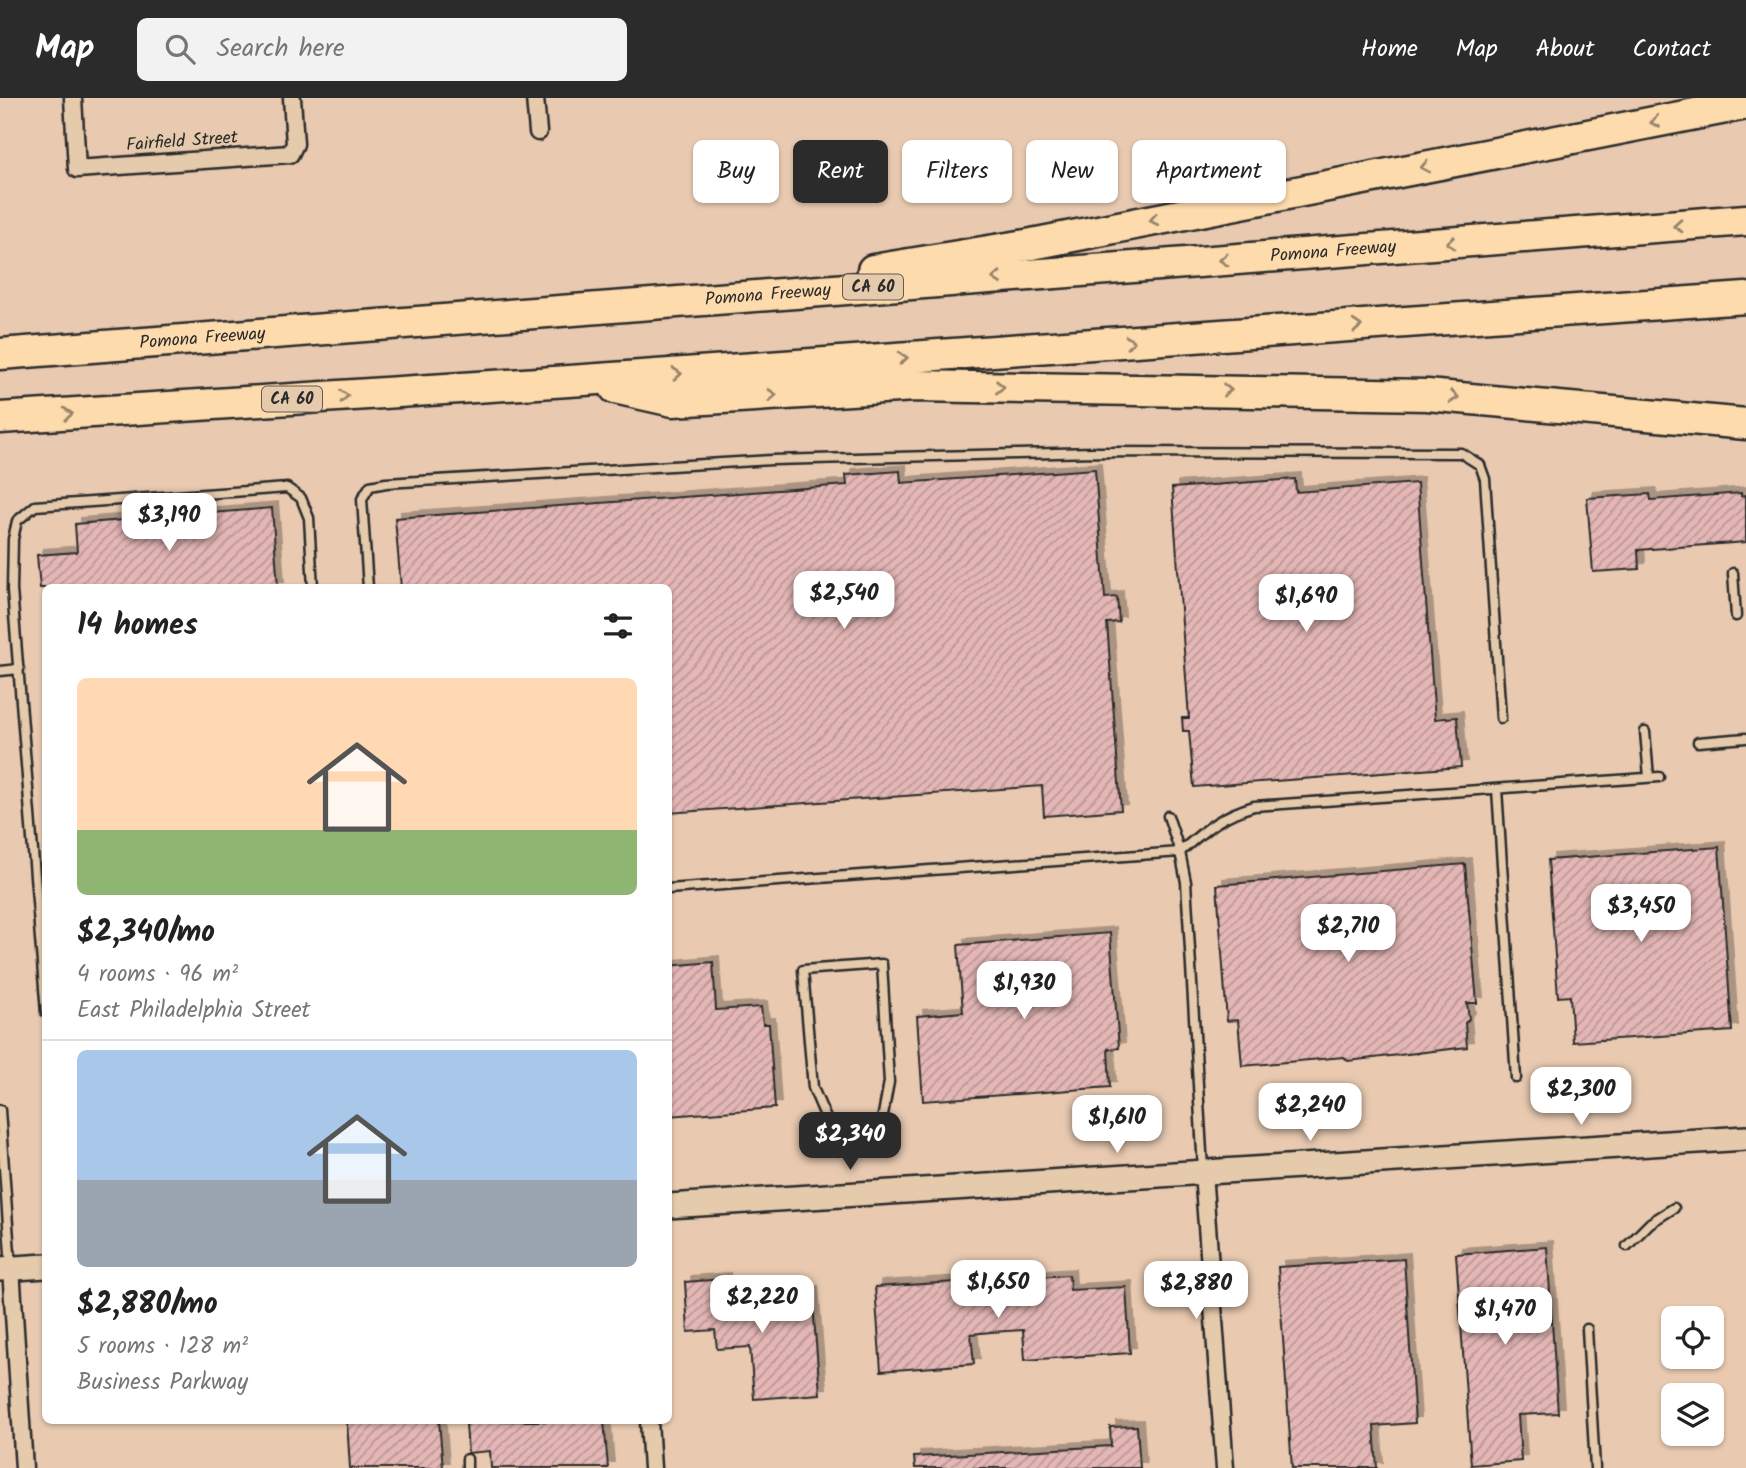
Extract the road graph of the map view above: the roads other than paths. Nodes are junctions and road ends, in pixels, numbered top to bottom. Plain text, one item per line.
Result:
1 (73, 98) edge
2 (292, 98) edge
3 (535, 98) edge
4 (1746, 104) edge
5 (538, 132) dead end
6 (1746, 220) edge
7 (1746, 299) edge
8 (669, 303) junction
9 (0, 355) edge
10 (584, 380) junction
11 (0, 418) edge
12 (1746, 424) edge
13 (1733, 573) dead end
14 (313, 584) edge
15 (368, 584) edge
16 (1736, 616) dead end
17 (19, 670) junction
18 (0, 671) edge
19 (1501, 718) dead end
20 (1645, 732) dead end
21 (1746, 738) edge
22 (1698, 742) dead end
23 (1659, 777) dead end
24 (1649, 778) junction
25 (1497, 789) junction
26 (1168, 816) dead end
27 (1180, 852) junction
28 (672, 889) edge
29 (42, 962) edge
30 (1516, 1078) dead end
31 (0, 1110) edge
32 (882, 1120) dead end
33 (828, 1123) dead end
34 (1746, 1138) edge
35 (1203, 1172) junction
36 (672, 1206) edge
37 (1674, 1208) dead end
38 (1627, 1247) dead end
39 (42, 1266) edge
40 (5, 1269) edge
41 (1587, 1329) dead end
42 (649, 1424) edge
43 (24, 1468) edge
44 (652, 1468) edge
45 (1225, 1468) edge
46 (1595, 1468) edge

1 - 2 street, Fairfield Street
3 - 5 street
4 -> 8 highway
6 -> 8 highway, Pomona Freeway / CA 60
10 -> 7 highway, CA 60
8 - 9 highway, Pomona Freeway / CA 60
11 -> 10 highway, CA 60
10 -> 12 highway
13 - 16 lane
14 - 17 lane
15 - 19 lane
17 - 18 lane
17 - 29 lane
20 - 24 lane
21 - 22 lane
23 - 24 lane
24 - 25 lane
25 - 27 lane
25 - 30 lane
26 - 27 lane
27 - 28 lane
27 - 35 lane
31 - 40 lane
32 - 33 lane
34 - 35 street
35 - 36 street
35 - 45 street
37 - 38 lane
39 - 40 street
40 - 43 street
41 - 46 lane
42 - 44 street

